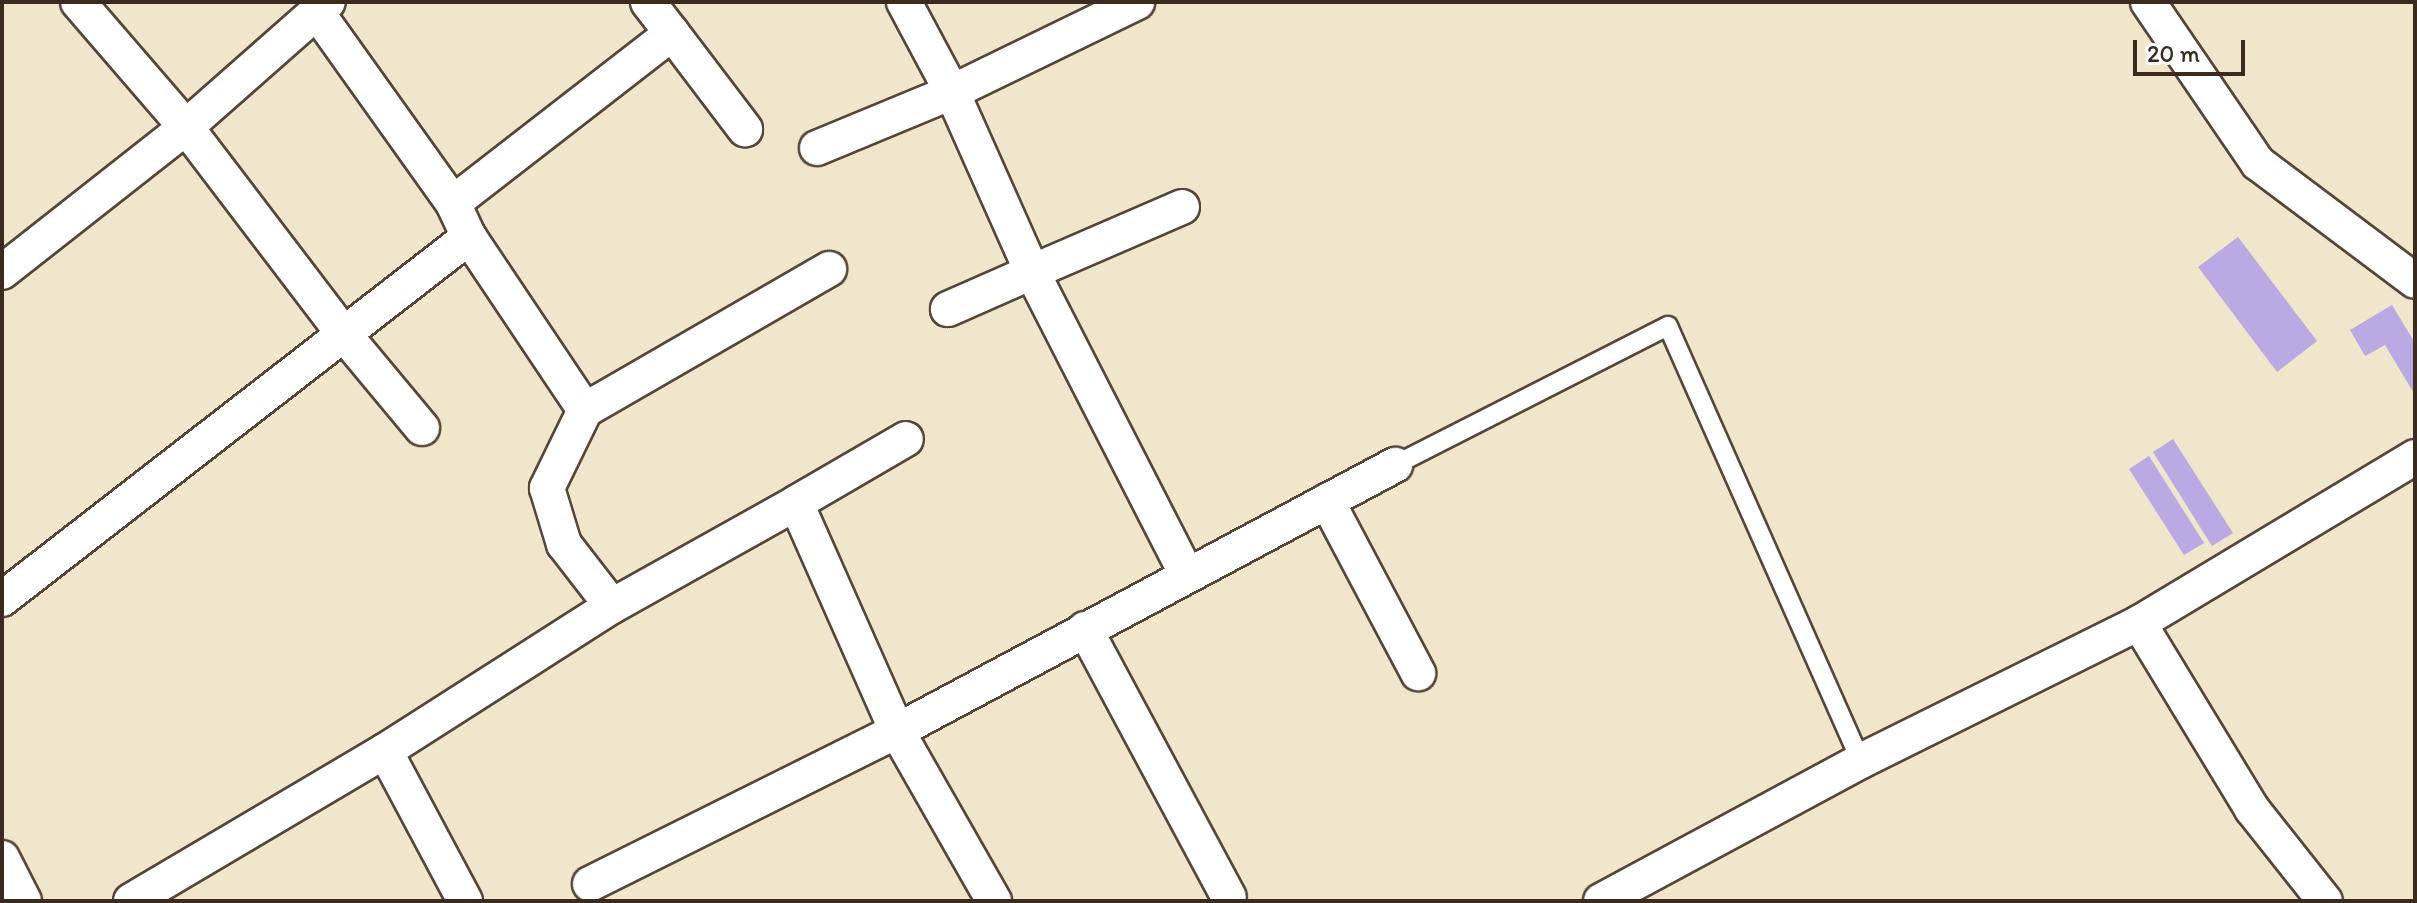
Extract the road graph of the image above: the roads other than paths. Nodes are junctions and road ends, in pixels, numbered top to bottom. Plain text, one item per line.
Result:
1 (78, 2) edge
2 (648, 2) edge
3 (904, 2) edge
4 (1137, 2) edge
5 (2148, 2) edge
6 (322, 6) edge
7 (672, 33) junction
8 (952, 92) junction
9 (186, 127) junction
10 (745, 129) dead end
11 (817, 148) dead end
12 (453, 203) junction
13 (1182, 207) dead end
14 (469, 237) junction
15 (829, 269) dead end
16 (2, 272) edge
17 (1032, 272) junction
18 (2415, 281) edge
19 (948, 309) dead end
20 (342, 332) junction
21 (585, 410) junction
22 (422, 428) dead end
23 (906, 439) dead end
24 (2415, 457) edge
25 (1395, 465) joint
26 (1327, 501) junction
27 (796, 503) junction
28 (1187, 575) junction
29 (2, 599) edge
30 (612, 606) junction
31 (2139, 623) junction
32 (1085, 629) junction
33 (1418, 673) dead end
34 (897, 731) junction
35 (385, 751) junction
36 (1861, 761) junction
37 (2, 858) edge
38 (590, 884) dead end
39 (1229, 897) dead end
40 (24, 901) edge
41 (131, 901) edge
42 (465, 901) edge
43 (994, 901) edge
44 (1601, 901) edge
45 (2325, 901) edge

1 - 9 street
2 - 7 street
3 - 8 street
4 - 8 street
5 - 18 street
6 - 9 street
6 - 12 street
7 - 10 street
7 - 12 street
8 - 11 street
8 - 17 street
9 - 16 street
9 - 20 street
12 - 14 street
13 - 17 street
14 - 20 street
14 - 21 street
15 - 21 street
17 - 19 street
17 - 28 street
20 - 22 street
20 - 29 street
21 - 30 street
23 - 27 street
24 - 31 street
25 - 26 street
25 - 36 lane
26 - 28 street
26 - 33 street
27 - 30 street
27 - 34 street
28 - 32 street
30 - 35 street
31 - 36 street
31 - 45 street
32 - 34 street
32 - 39 street
34 - 38 street
34 - 43 street
35 - 41 street
35 - 42 street
36 - 44 street
37 - 40 street

